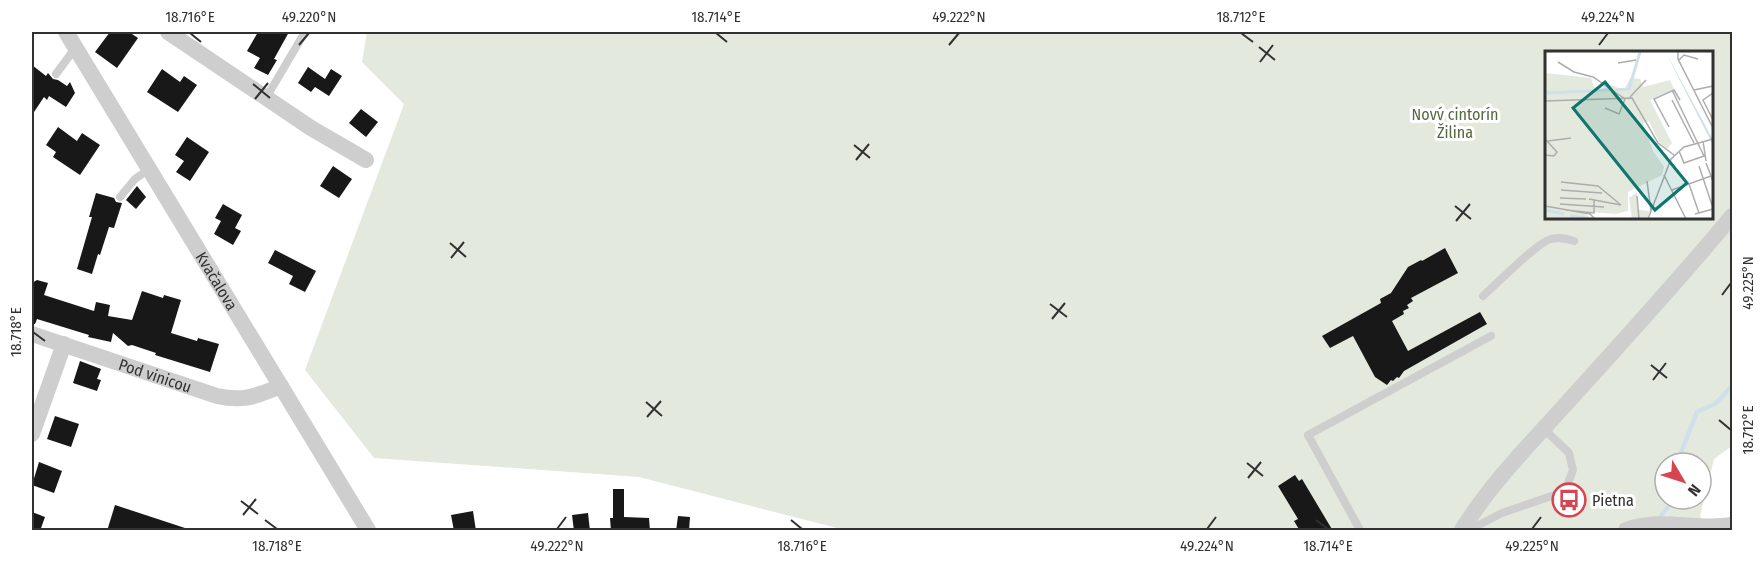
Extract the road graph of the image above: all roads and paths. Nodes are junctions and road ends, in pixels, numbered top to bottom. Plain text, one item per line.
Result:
1 (66, 32) edge
2 (168, 32) edge
3 (305, 32) edge
4 (76, 47) junction
5 (56, 74) dead end
6 (266, 98) junction
7 (366, 160) dead end
8 (149, 169) junction
9 (120, 198) dead end
10 (1732, 216) edge
11 (1574, 241) dead end
12 (1483, 296) dead end
13 (32, 334) edge
14 (1491, 336) dead end
15 (64, 344) junction
16 (281, 386) junction
17 (1544, 429) junction
18 (32, 434) edge
19 (1732, 525) edge
20 (368, 531) edge
21 (1360, 531) edge
22 (1462, 531) edge
23 (1469, 531) edge
24 (1626, 531) edge

1 - 4 street, Kvačalova
2 - 6 street
3 - 6 lane
4 - 5 lane
4 - 8 street, Kvačalova
6 - 7 street
8 - 9 lane
8 - 16 street, Kvačalova
10 - 17 street
11 - 12 lane
13 - 15 street, Pod vinicou
14 - 21 lane
15 - 16 street, Pod vinicou
15 - 18 street
16 - 20 street, Kvačalova
17 - 22 street
17 - 23 lane
19 - 24 street

